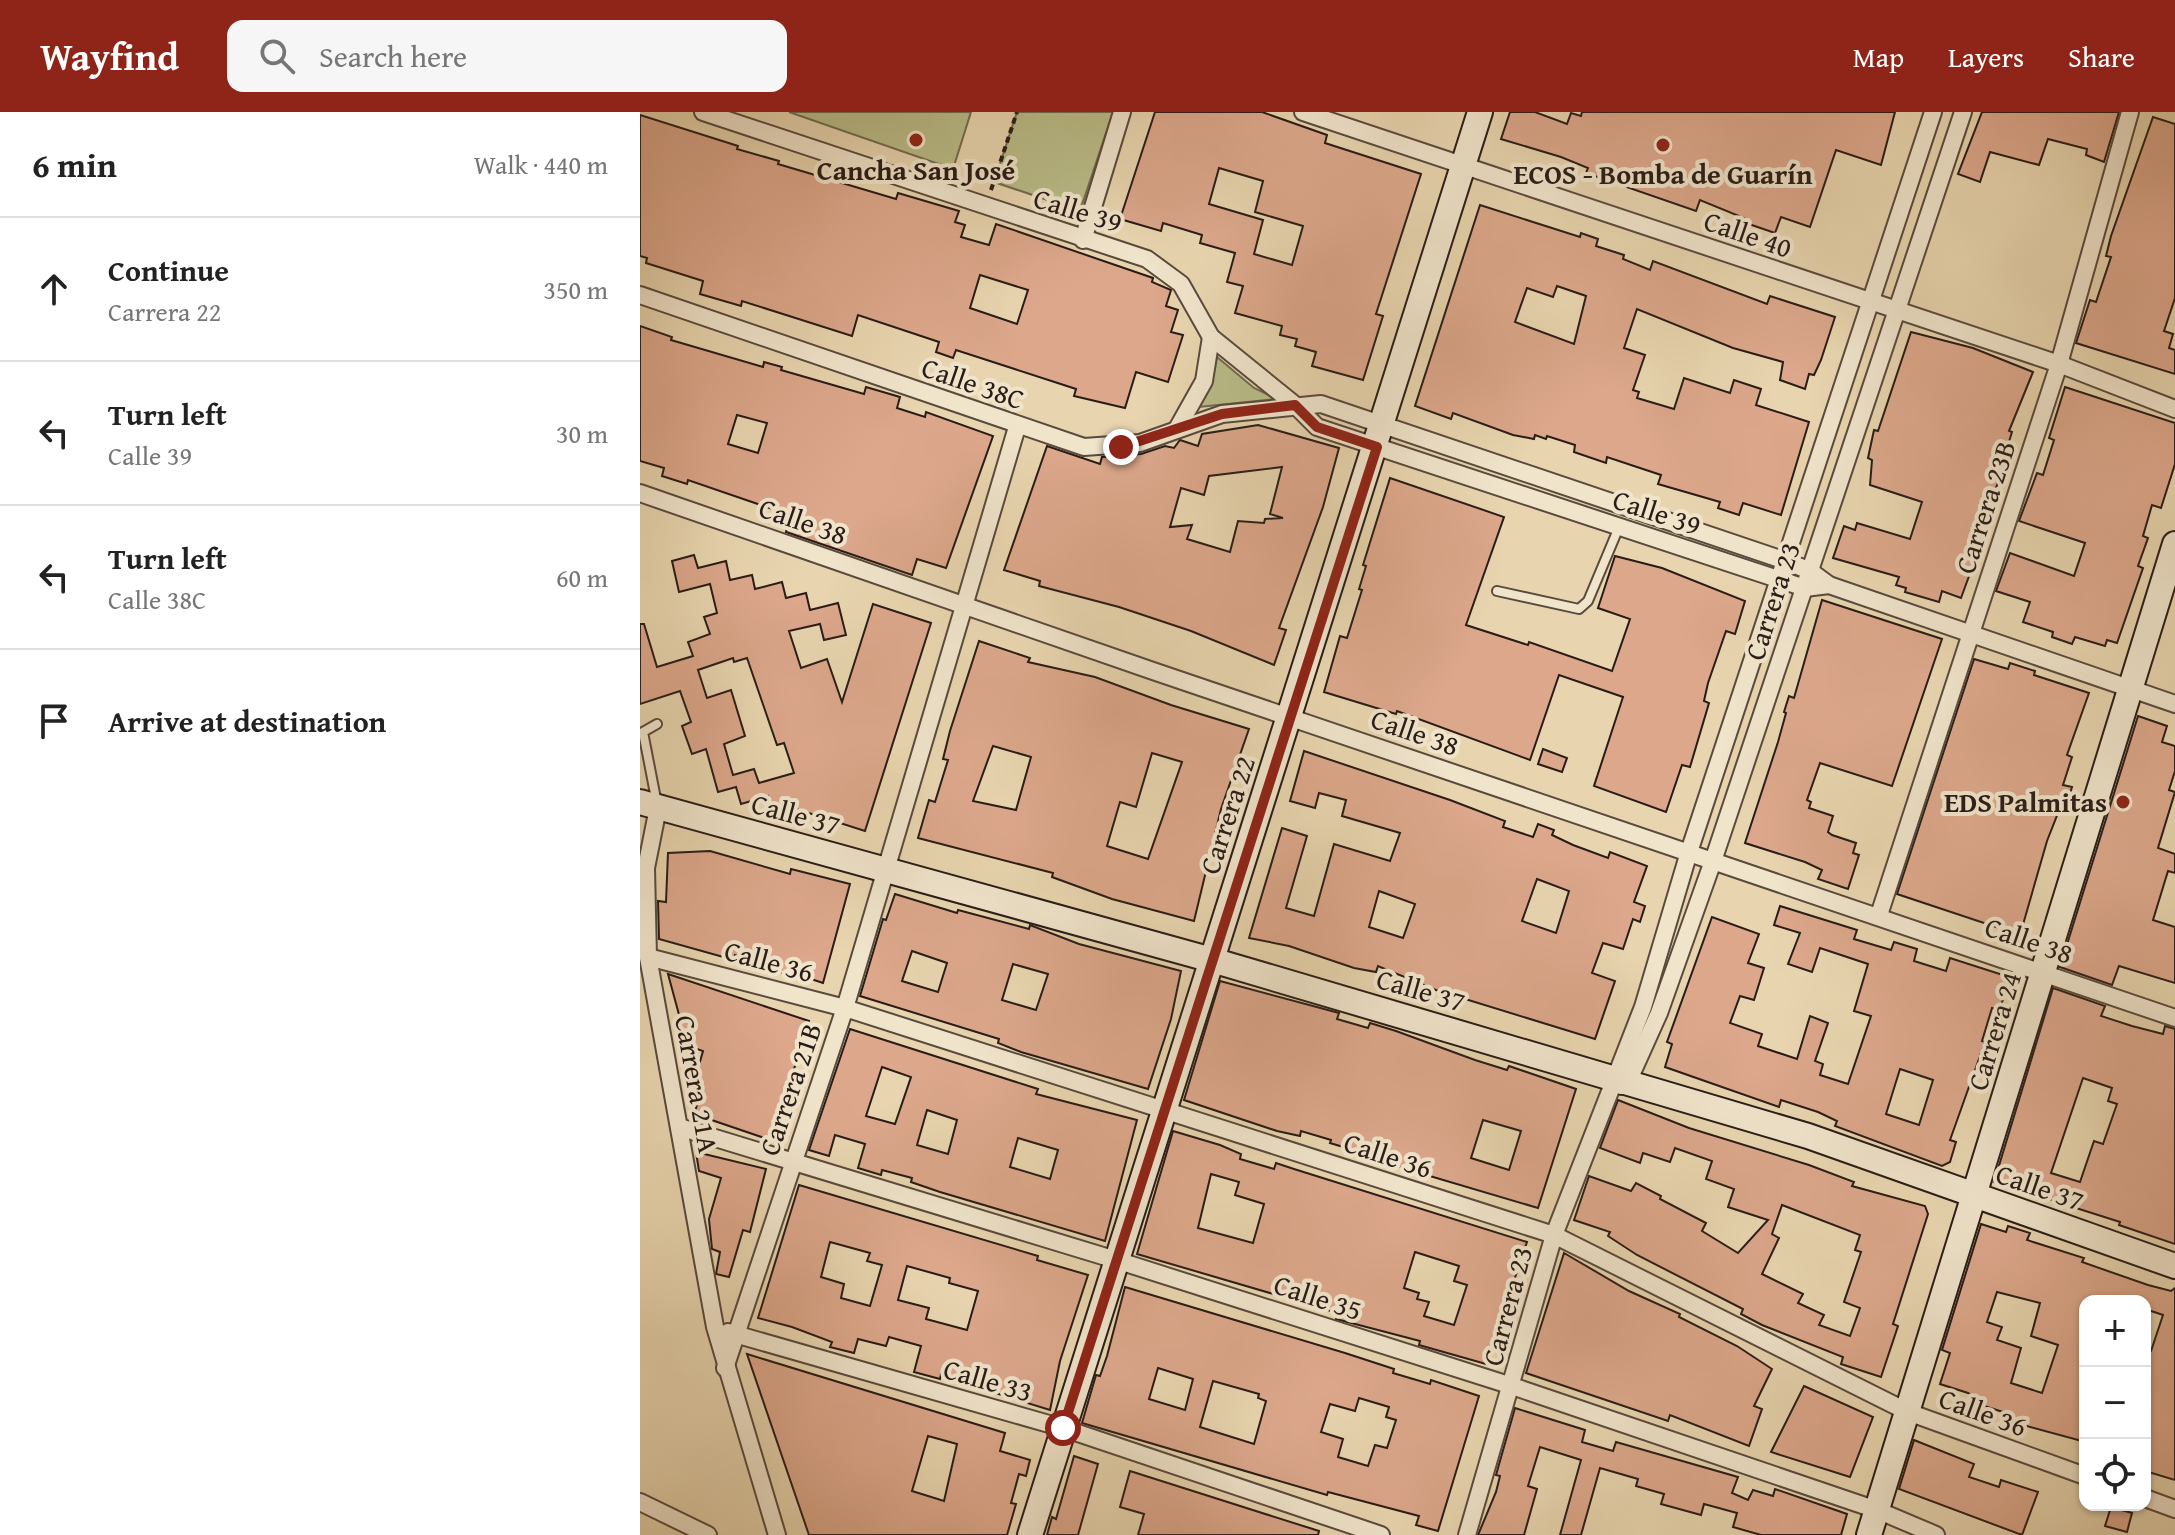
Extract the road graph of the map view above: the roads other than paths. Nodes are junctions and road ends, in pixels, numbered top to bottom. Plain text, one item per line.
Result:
1 (703, 112) edge
2 (1122, 112) edge
3 (1303, 112) edge
4 (1480, 112) edge
5 (1933, 112) edge
6 (1963, 112) edge
7 (2130, 112) edge
8 (1464, 163) junction
9 (1083, 240) junction
10 (640, 295) edge
11 (1870, 302) junction
12 (1897, 312) junction
13 (1211, 337) junction
14 (2059, 364) junction
15 (1295, 405) junction
16 (2175, 409) edge
17 (1017, 427) junction
18 (1177, 429) junction
19 (1381, 435) junction
20 (640, 493) edge
21 (1619, 526) junction
22 (2175, 544) edge
23 (1786, 561) junction
24 (1810, 571) junction
25 (1781, 580) junction
26 (1829, 585) junction
27 (1805, 588) junction
28 (1497, 591) dead end
29 (962, 604) junction
30 (1971, 635) junction
31 (2132, 690) junction
32 (2175, 704) edge
33 (1290, 717) junction
34 (657, 724) dead end
35 (649, 805) edge
36 (1689, 852) junction
37 (1713, 861) junction
38 (888, 869) junction
39 (1879, 915) junction
40 (648, 957) junction
41 (1212, 960) junction
42 (2043, 973) junction
43 (845, 1008) junction
44 (2175, 1018) edge
45 (1616, 1084) junction
46 (1162, 1111) junction
47 (679, 1127) junction
48 (792, 1163) junction
49 (1975, 1196) junction
50 (1554, 1235) junction
51 (1116, 1260) junction
52 (2175, 1266) edge
53 (715, 1327) junction
54 (736, 1334) junction
55 (725, 1368) junction
56 (1512, 1386) junction
57 (1908, 1412) junction
58 (1063, 1428) junction
59 (2079, 1474) edge
60 (2151, 1500) edge
61 (640, 1502) edge
62 (2175, 1509) edge
63 (1877, 1510) junction
64 (708, 1535) edge
65 (777, 1535) edge
66 (1030, 1535) edge
67 (1381, 1535) edge
68 (1467, 1535) edge
69 (1869, 1535) edge
70 (1936, 1535) edge

1 - 9 street, Calle 39
2 - 9 street
3 - 8 street, Calle 40
4 - 8 street, Carrera 22
5 - 11 street, Carrera 23
6 - 12 street, Carrera 23
7 - 14 street, Carrera 23B
8 - 11 street, Calle 40
8 - 19 street, Carrera 22
9 - 13 street, Calle 39
10 - 17 street, Calle 38C
11 - 12 street, Calle 40
11 - 23 street, Carrera 23
12 - 14 street, Calle 40
12 - 24 street, Carrera 23
13 - 15 street, Calle 39
13 - 18 street
14 - 16 street, Calle 40
14 - 30 street, Carrera 23B
15 - 18 street, Calle 38C
15 - 19 street, Calle 39
15 - 19 street, Calle 39
17 - 18 street, Calle 38C
17 - 29 street, Carrera 21B
19 - 21 street, Calle 39
19 - 23 street, Calle 39
19 - 33 street, Carrera 22
20 - 29 street, Calle 38
21 - 25 street, Calle 39
21 - 28 lane
22 - 31 street, Carrera 24
23 - 24 street, Calle 39
23 - 25 street, Carrera 23
24 - 26 street, Calle 39
24 - 27 street, Carrera 23
25 - 27 street, Calle 39
25 - 36 street, Carrera 23
26 - 27 street, Calle 39
26 - 30 street, Calle 39
27 - 37 street, Carrera 23
29 - 33 street, Calle 38
29 - 38 street, Carrera 21B
30 - 31 street, Calle 39
30 - 39 street, Carrera 23B
31 - 32 street, Calle 39
31 - 42 street, Carrera 24
33 - 36 street, Calle 38
33 - 41 street, Carrera 22
34 - 35 lane
35 - 38 street, Calle 37
35 - 40 street, Carrera 21A
36 - 37 street, Calle 38
36 - 45 street, Carrera 23
37 - 39 street, Calle 38
37 - 45 street, Carrera 23
38 - 41 street, Calle 37
38 - 43 street, Carrera 21B
39 - 42 street, Calle 38
40 - 43 street, Calle 36
40 - 47 street, Carrera 21A
41 - 45 street, Calle 37
41 - 46 street, Carrera 22
42 - 44 street, Calle 38
42 - 49 street, Carrera 24
43 - 46 street, Calle 36
43 - 48 street, Carrera 21B
45 - 49 street, Calle 37
45 - 50 street, Carrera 23
46 - 50 street, Calle 36
46 - 51 street, Carrera 22
47 - 48 street, Calle 35
47 - 53 street, Carrera 21A
48 - 51 street, Calle 35
48 - 54 street, Carrera 21B
49 - 52 street, Calle 37
49 - 57 street, Carrera 24
50 - 56 street, Carrera 23
50 - 57 street, Calle 36
51 - 56 street, Calle 35
51 - 58 street, Carrera 22
53 - 54 street, Calle 33
53 - 55 street, Carrera 21A
54 - 55 street, Carrera 21B
54 - 58 street, Calle 33
55 - 65 street
56 - 63 street, Calle 35
56 - 68 street, Carrera 23
57 - 59 street, Calle 36
57 - 63 street, Carrera 24
58 - 66 street, Carrera 22
58 - 67 street, Calle 33
60 - 62 street
61 - 64 street
63 - 69 street, Carrera 24
63 - 70 street, Calle 35

